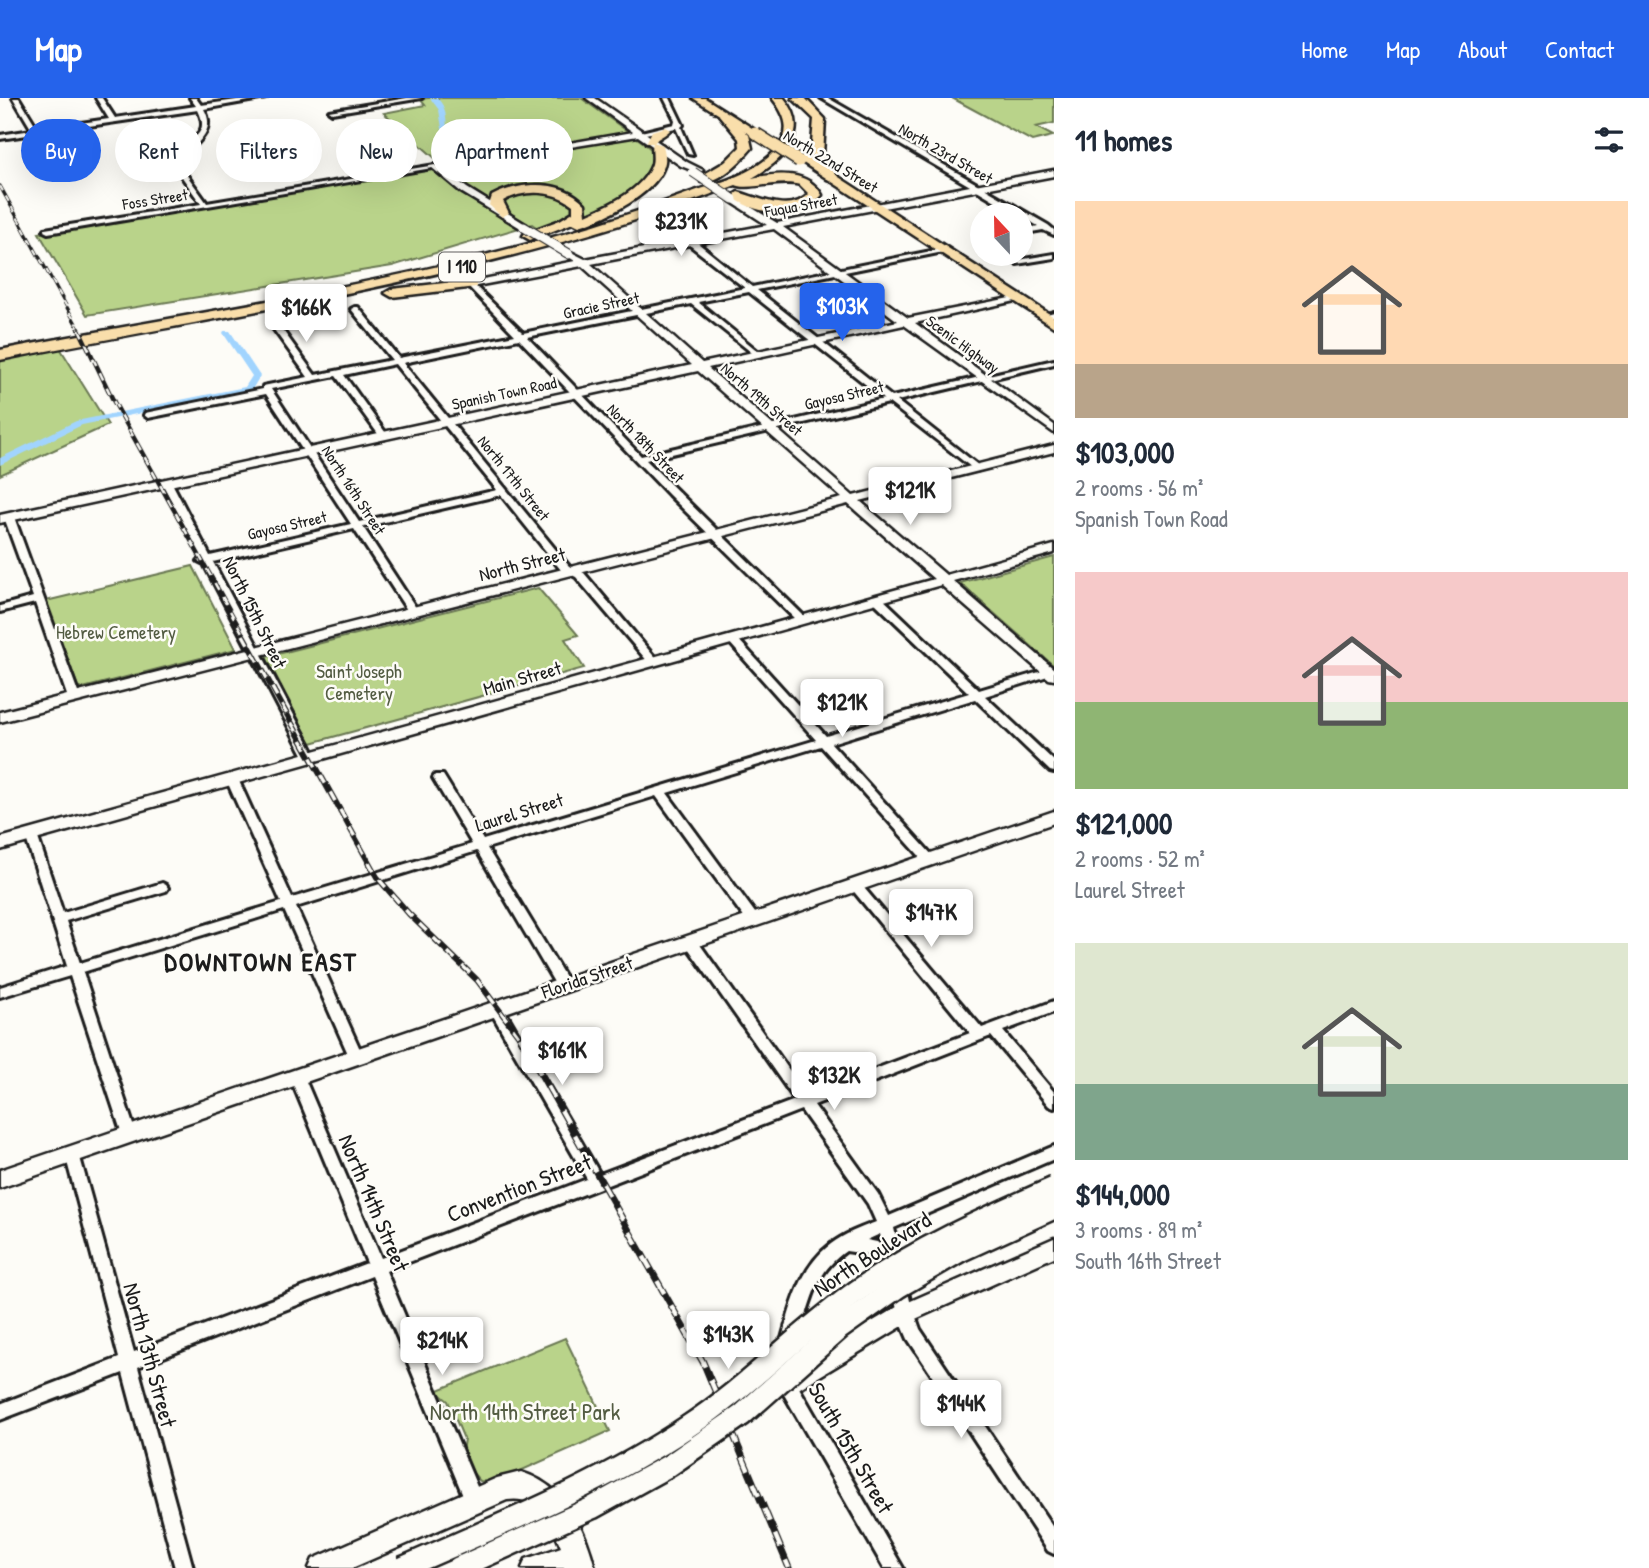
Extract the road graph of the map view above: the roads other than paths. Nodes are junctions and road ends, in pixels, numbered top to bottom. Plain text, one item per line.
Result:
1 (16, 98) edge
2 (99, 98) edge
3 (185, 98) edge
4 (193, 98) edge
5 (263, 98) edge
6 (419, 98) edge
7 (590, 98) edge
8 (667, 98) edge
9 (698, 98) edge
10 (705, 98) edge
11 (778, 98) edge
12 (798, 98) edge
13 (824, 98) edge
14 (764, 99) edge
15 (197, 108) junction
16 (331, 111) dead end
17 (725, 115) junction
18 (28, 119) edge
19 (113, 120) junction
20 (101, 122) edge
21 (677, 122) junction
22 (665, 130) junction
23 (756, 132) junction
24 (640, 133) junction
25 (21, 134) edge
26 (0, 137) edge
27 (654, 143) junction
28 (573, 144) edge
29 (691, 154) dead end
30 (800, 159) junction
31 (431, 168) edge
32 (831, 176) junction
33 (1051, 176) edge
34 (455, 182) edge
35 (978, 187) junction
36 (508, 193) junction
37 (735, 198) junction
38 (480, 200) junction
39 (652, 203) junction
40 (205, 205) junction
41 (876, 207) junction
42 (502, 213) junction
43 (633, 218) junction
44 (1054, 219) edge
45 (774, 225) junction
46 (1041, 225) junction
47 (1033, 228) edge
48 (48, 231) dead end
49 (524, 232) junction
50 (1054, 233) edge
51 (690, 241) junction
52 (943, 250) junction
53 (1054, 256) edge
54 (1033, 259) edge
55 (583, 262) junction
56 (836, 271) junction
57 (365, 278) junction
58 (471, 284) junction
59 (751, 289) junction
60 (1016, 298) junction
61 (288, 300) junction
62 (692, 301) junction
63 (355, 309) dead end
64 (638, 312) junction
65 (1051, 317) edge
66 (905, 322) junction
67 (275, 327) dead end
68 (522, 336) junction
69 (816, 341) junction
70 (0, 346) edge
71 (756, 354) junction
72 (0, 355) edge
73 (397, 361) junction
74 (1054, 362) edge
75 (699, 366) junction
76 (338, 373) junction
77 (313, 378) junction
78 (984, 378) junction
79 (267, 389) junction
80 (577, 394) junction
81 (891, 400) junction
82 (148, 415) dead end
83 (446, 422) junction
84 (769, 429) junction
85 (1054, 430) edge
86 (384, 436) junction
87 (1054, 448) edge
88 (308, 452) junction
89 (640, 459) junction
90 (976, 468) junction
91 (167, 483) junction
92 (502, 492) junction
93 (852, 499) junction
94 (5, 518) edge
95 (357, 525) junction
96 (715, 535) junction
97 (1054, 550) edge
98 (205, 560) junction
99 (572, 571) junction
100 (946, 579) junction
101 (39, 599) junction
102 (877, 599) junction
103 (0, 609) edge
104 (413, 611) junction
105 (802, 620) junction
106 (732, 639) junction
107 (252, 652) junction
108 (653, 661) junction
109 (1051, 671) edge
110 (977, 693) junction
111 (74, 698) junction
112 (0, 717) edge
113 (822, 740) junction
114 (310, 757) junction
115 (1054, 768) edge
116 (439, 778) dead end
117 (232, 779) junction
118 (658, 790) junction
119 (1054, 817) edge
120 (31, 835) junction
121 (0, 844) edge
122 (479, 845) junction
123 (929, 859) junction
124 (855, 885) junction
125 (162, 888) dead end
126 (288, 904) junction
127 (57, 919) junction
128 (753, 920) junction
129 (691, 942) junction
130 (73, 970) junction
131 (563, 985) junction
132 (0, 992) edge
133 (1054, 1006) edge
134 (496, 1009) junction
135 (987, 1033) junction
136 (356, 1056) junction
137 (297, 1077) junction
138 (1054, 1102) edge
139 (807, 1104) junction
140 (129, 1135) junction
141 (1054, 1152) edge
142 (72, 1154) junction
143 (0, 1179) edge
144 (597, 1183) junction
145 (1054, 1188) edge
146 (1054, 1208) edge
147 (885, 1224) junction
148 (841, 1244) junction
149 (1054, 1247) edge
150 (376, 1267) junction
151 (895, 1268) junction
152 (904, 1314) junction
153 (130, 1363) junction
154 (787, 1384) junction
155 (0, 1412) edge
156 (474, 1501) junction
157 (1054, 1545) edge
158 (184, 1568) edge
159 (322, 1568) edge
160 (402, 1568) edge
161 (458, 1568) edge
162 (535, 1568) edge
163 (582, 1568) edge
164 (894, 1568) edge

1 - 18 street
2 - 19 street
3 - 15 street
4 - 15 street
5 - 15 street
6 - 16 street
7 - 24 street, Scenic Highway
8 - 21 street
9 - 17 main road, North 22nd Street
10 - 23 main road, North 22nd Street
11 - 43 highway, I 110
12 - 32 highway
13 - 35 street, North 23rd Street
14 - 39 highway, I 110
15 - 19 street
15 - 40 street
17 - 23 main road, North 22nd Street
17 - 39 highway
19 - 20 street
21 - 22 street
21 - 24 street
21 - 29 street
22 - 24 street
22 - 27 main road
23 - 30 main road, North 22nd Street, bridge
24 - 27 street, Scenic Highway
24 - 28 street, Foss Street
25 - 26 street
27 - 37 street, Scenic Highway, bridge
27 - 49 highway
30 - 32 main road, North 22nd Street
30 - 41 main road, North 22nd Street
31 - 40 street, Foss Street
32 - 41 main road, North 22nd Street
33 - 35 street, Fuqua Street
34 - 38 street, North 19th Street
35 - 41 street, Fuqua Street
35 - 46 street, North 23rd Street
36 - 38 highway
36 - 42 highway
36 - 49 highway
37 - 43 highway
37 - 45 street, Scenic Highway
38 - 42 street, North 19th Street
39 - 57 highway, I 110
40 - 48 street, Foss Street
41 - 45 street, Fuqua Street
41 - 52 main road, North 22nd Street
42 - 49 street, North 19th Street
43 - 61 highway, I 110
44 - 46 street
45 - 51 street, Fuqua Street
45 - 56 street, Scenic Highway
46 - 47 street
46 - 50 street, North 23rd Street
49 - 55 street, North 19th Street, bridge
49 - 57 highway
51 - 55 street, Fuqua Street
51 - 59 street
52 - 56 street, Gracie Street
52 - 60 main road, North 22nd Street
53 - 54 street
55 - 58 street, Fuqua Street
55 - 64 street, North 19th Street
56 - 59 street, Gracie Street
56 - 66 street, Scenic Highway
57 - 70 highway, I 110
58 - 61 highway
58 - 68 street, North 18th Street
59 - 62 street, Gracie Street
59 - 69 street
60 - 65 main road, North 22nd Street
60 - 66 street, Spanish Town Road
61 - 72 highway, I 110
62 - 64 street, Gracie Street
62 - 71 street
63 - 73 street, North 17th Street
64 - 68 street, Gracie Street
64 - 75 street, North 19th Street
66 - 69 street, Spanish Town Road
66 - 78 street, Scenic Highway
67 - 77 street
68 - 73 street, Gracie Street
68 - 80 street, North 18th Street
69 - 71 street, Spanish Town Road
69 - 81 street
71 - 75 street, Spanish Town Road
73 - 76 street, Gracie Street
73 - 83 street, North 17th Street
74 - 78 street, Gayosa Street
75 - 80 street, Spanish Town Road
75 - 84 street, North 19th Street
76 - 77 street, Gracie Street
76 - 86 street
77 - 79 street, Gracie Street
78 - 81 street, Gayosa Street
78 - 85 street, Scenic Highway
79 - 82 street, Gracie Street
79 - 88 street, North 16th Street
80 - 83 street, Spanish Town Road
80 - 89 street, North 18th Street
81 - 84 street, Gayosa Street
81 - 90 street
83 - 86 street, Spanish Town Road
83 - 92 street, North 17th Street
84 - 89 street, Gayosa Street
84 - 93 street, North 19th Street
86 - 88 street, Spanish Town Road
87 - 90 street, North Street
88 - 91 street, Spanish Town Road
88 - 95 street, North 16th Street
89 - 96 street, North 18th Street
90 - 93 street, North Street
91 - 94 street, Spanish Town Road
91 - 98 street, North 15th Street
92 - 95 street, Gayosa Street
92 - 99 street, North 17th Street
93 - 96 street, North Street
93 - 100 street, North 19th Street
94 - 101 street
95 - 98 street, Gayosa Street
95 - 104 street, North 16th Street
96 - 99 street, North Street
96 - 105 street, North 18th Street
97 - 100 street, Main Street
98 - 107 street, North 15th Street
99 - 104 street, North Street
99 - 108 street, North 17th Street
100 - 102 street, Main Street
100 - 109 street, North 19th Street
101 - 103 street
101 - 111 street
102 - 105 street, Main Street
102 - 110 street
104 - 107 street, North Street
105 - 106 street, Main Street
106 - 108 street, Main Street
106 - 113 street
107 - 111 street, North Street
107 - 114 street, North 15th Street
108 - 114 street, Main Street
109 - 110 street, Laurel Street
110 - 113 street, Laurel Street
110 - 115 street
111 - 112 street, North Street
113 - 118 street, Laurel Street
113 - 123 street
114 - 117 street, Main Street
116 - 122 street
117 - 120 street, Main Street
117 - 126 street
118 - 122 street, Laurel Street
118 - 128 street
119 - 123 main road, Florida Street
120 - 121 street, Main Street
120 - 127 street
122 - 126 street, Laurel Street
122 - 131 street
123 - 124 main road, Florida Street
124 - 128 main road, Florida Street
124 - 135 street
125 - 127 street
126 - 130 street, Laurel Street
126 - 136 street
127 - 130 street
128 - 129 main road, Florida Street
129 - 131 main road, Florida Street
129 - 139 street
130 - 132 street, Laurel Street
130 - 140 street
131 - 134 main road, Florida Street
133 - 135 street, Convention Street
134 - 136 main road, Florida Street
134 - 144 street
135 - 138 street
135 - 139 street, Convention Street
136 - 137 main road, Florida Street
137 - 140 main road, Florida Street
137 - 150 street, North 14th Street
139 - 144 street, Convention Street
139 - 147 street
140 - 142 main road, Florida Street
141 - 147 street, North Boulevard
142 - 143 main road, Florida Street
142 - 153 street, North 13th Street
144 - 150 street, Convention Street
145 - 160 street, North Boulevard, bridge
146 - 161 street, North Boulevard, bridge
147 - 148 street, South 15th Street
147 - 151 street
148 - 151 street
148 - 154 street, South 15th Street
149 - 152 street
150 - 153 street, Convention Street
150 - 156 street, North 14th Street
151 - 152 street
152 - 154 street
152 - 157 street
153 - 155 street, Convention Street
153 - 158 street, North 13th Street
154 - 164 street, South 15th Street
156 - 159 main road
156 - 163 main road
162 - 163 main road

